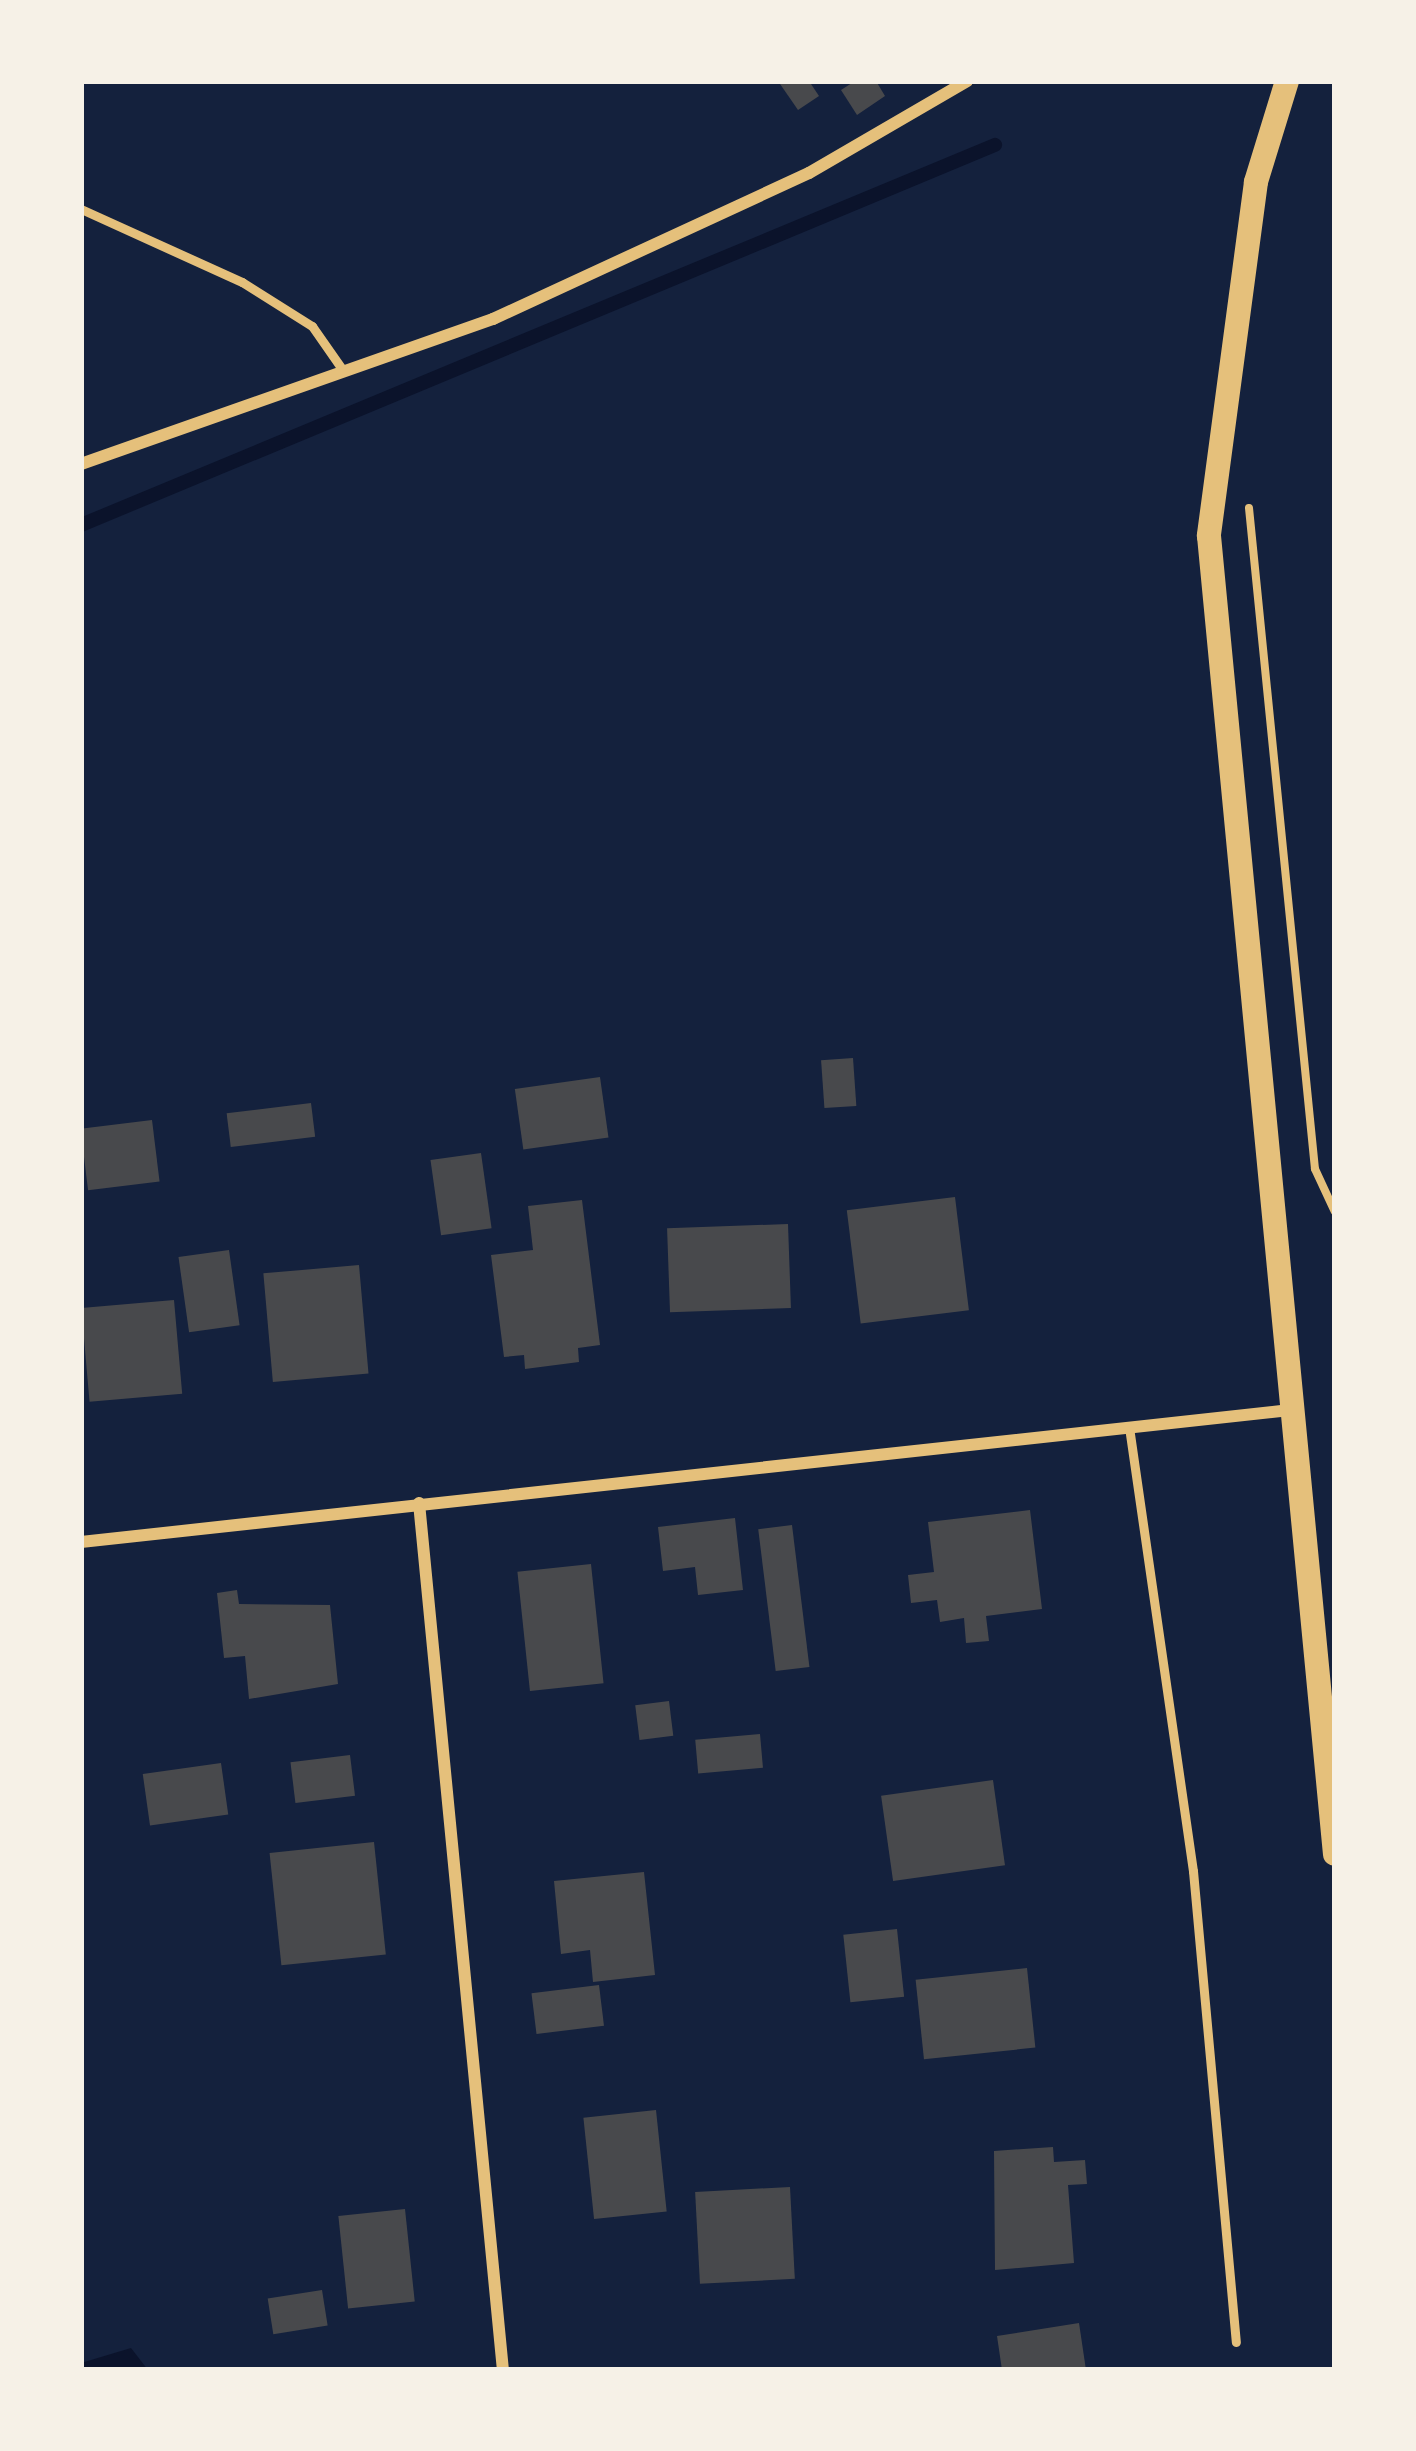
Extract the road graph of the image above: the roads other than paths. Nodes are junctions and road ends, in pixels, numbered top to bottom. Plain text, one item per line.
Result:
1 (967, 81) edge
2 (1287, 81) edge
3 (81, 209) edge
4 (342, 369) junction
5 (81, 464) edge
6 (1290, 1410) junction
7 (1130, 1427) junction
8 (419, 1502) junction
9 (81, 1542) edge
10 (1335, 1854) edge
11 (1236, 2342) dead end
12 (502, 2370) edge

1 - 4 street
2 - 6 main road
3 - 4 lane
4 - 5 street
6 - 7 street
6 - 10 main road
7 - 8 street
7 - 11 lane
8 - 9 street
8 - 12 street

